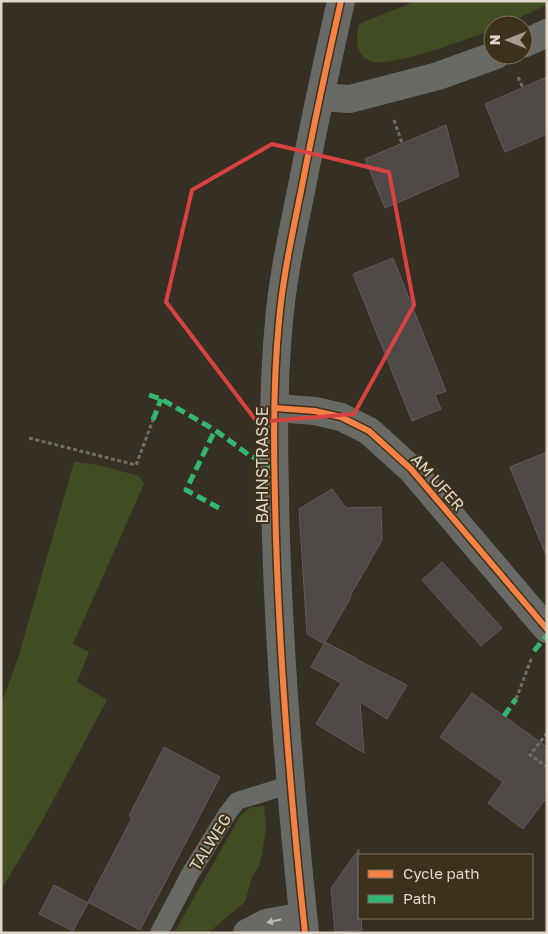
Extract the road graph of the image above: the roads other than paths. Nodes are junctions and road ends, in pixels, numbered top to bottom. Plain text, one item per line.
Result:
1 (341, 1) edge
2 (547, 33) edge
3 (533, 39) edge
4 (483, 60) edge
5 (320, 97) junction
6 (275, 408) junction
7 (541, 640) edge
8 (290, 787) junction
9 (304, 924) edge
10 (159, 933) edge
11 (248, 933) edge

1 - 5 street, BAHNSTRASSE
2 - 3 street
4 - 5 street
5 - 6 street, BAHNSTRASSE
6 - 7 street, AM UFER
6 - 8 street, BAHNSTRASSE
8 - 9 street, BAHNSTRASSE
8 - 10 lane, TALWEG
9 -> 11 street

